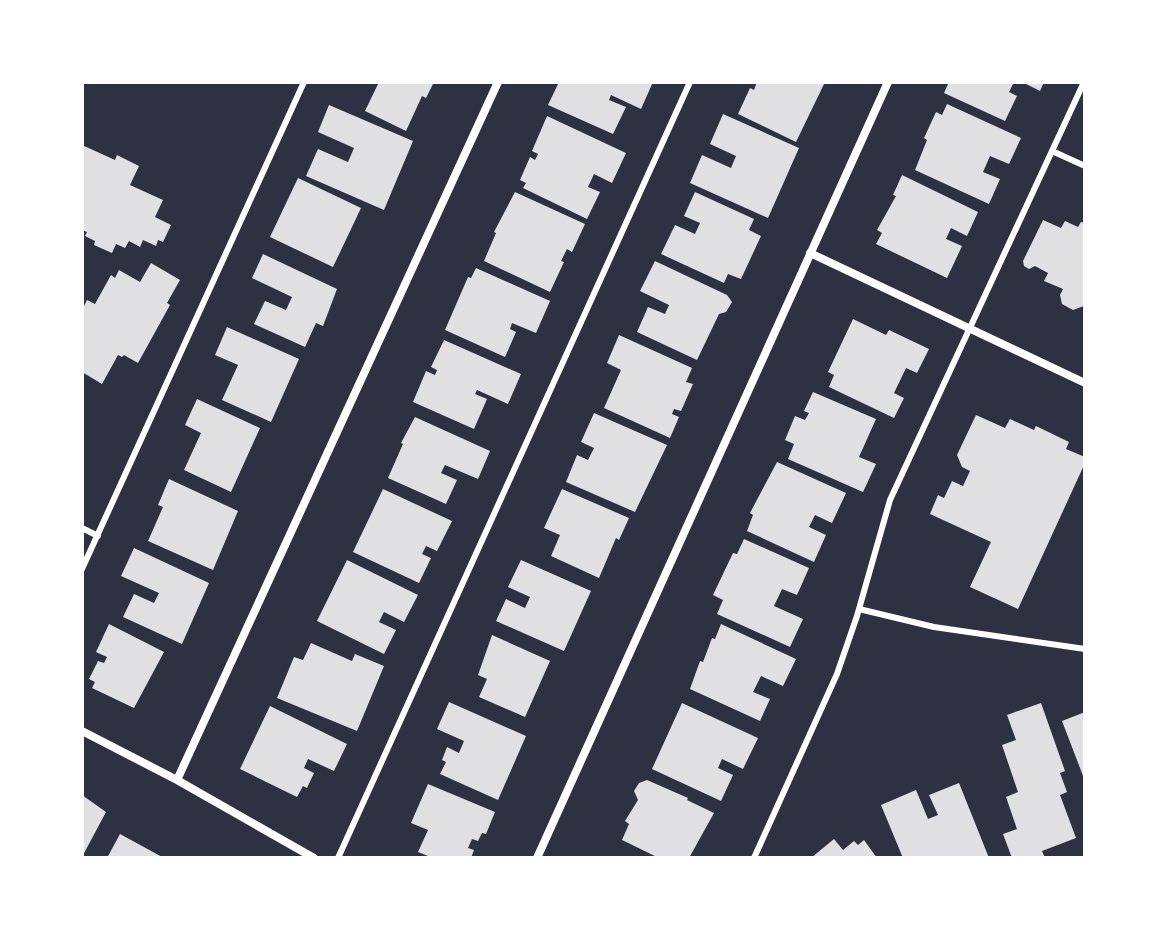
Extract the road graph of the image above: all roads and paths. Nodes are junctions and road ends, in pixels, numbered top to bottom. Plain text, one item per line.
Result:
1 (304, 82) edge
2 (498, 82) edge
3 (690, 82) edge
4 (888, 82) edge
5 (1084, 82) edge
6 (1052, 151) junction
7 (1085, 166) edge
8 (810, 253) junction
9 (968, 329) junction
10 (1085, 383) edge
11 (82, 528) edge
12 (98, 536) junction
13 (82, 569) edge
14 (859, 609) junction
15 (1085, 649) edge
16 (82, 731) edge
17 (177, 780) junction
18 (314, 858) edge
19 (338, 858) edge
20 (537, 858) edge
21 (754, 858) edge

1 - 12 lane
2 - 17 street
3 - 19 lane
4 - 8 street
5 - 6 lane
6 - 7 lane
6 - 9 lane
8 - 9 street
8 - 20 street
9 - 10 street
9 - 14 lane
11 - 12 lane
12 - 13 lane
14 - 15 lane
14 - 21 lane
16 - 17 street
17 - 18 street

